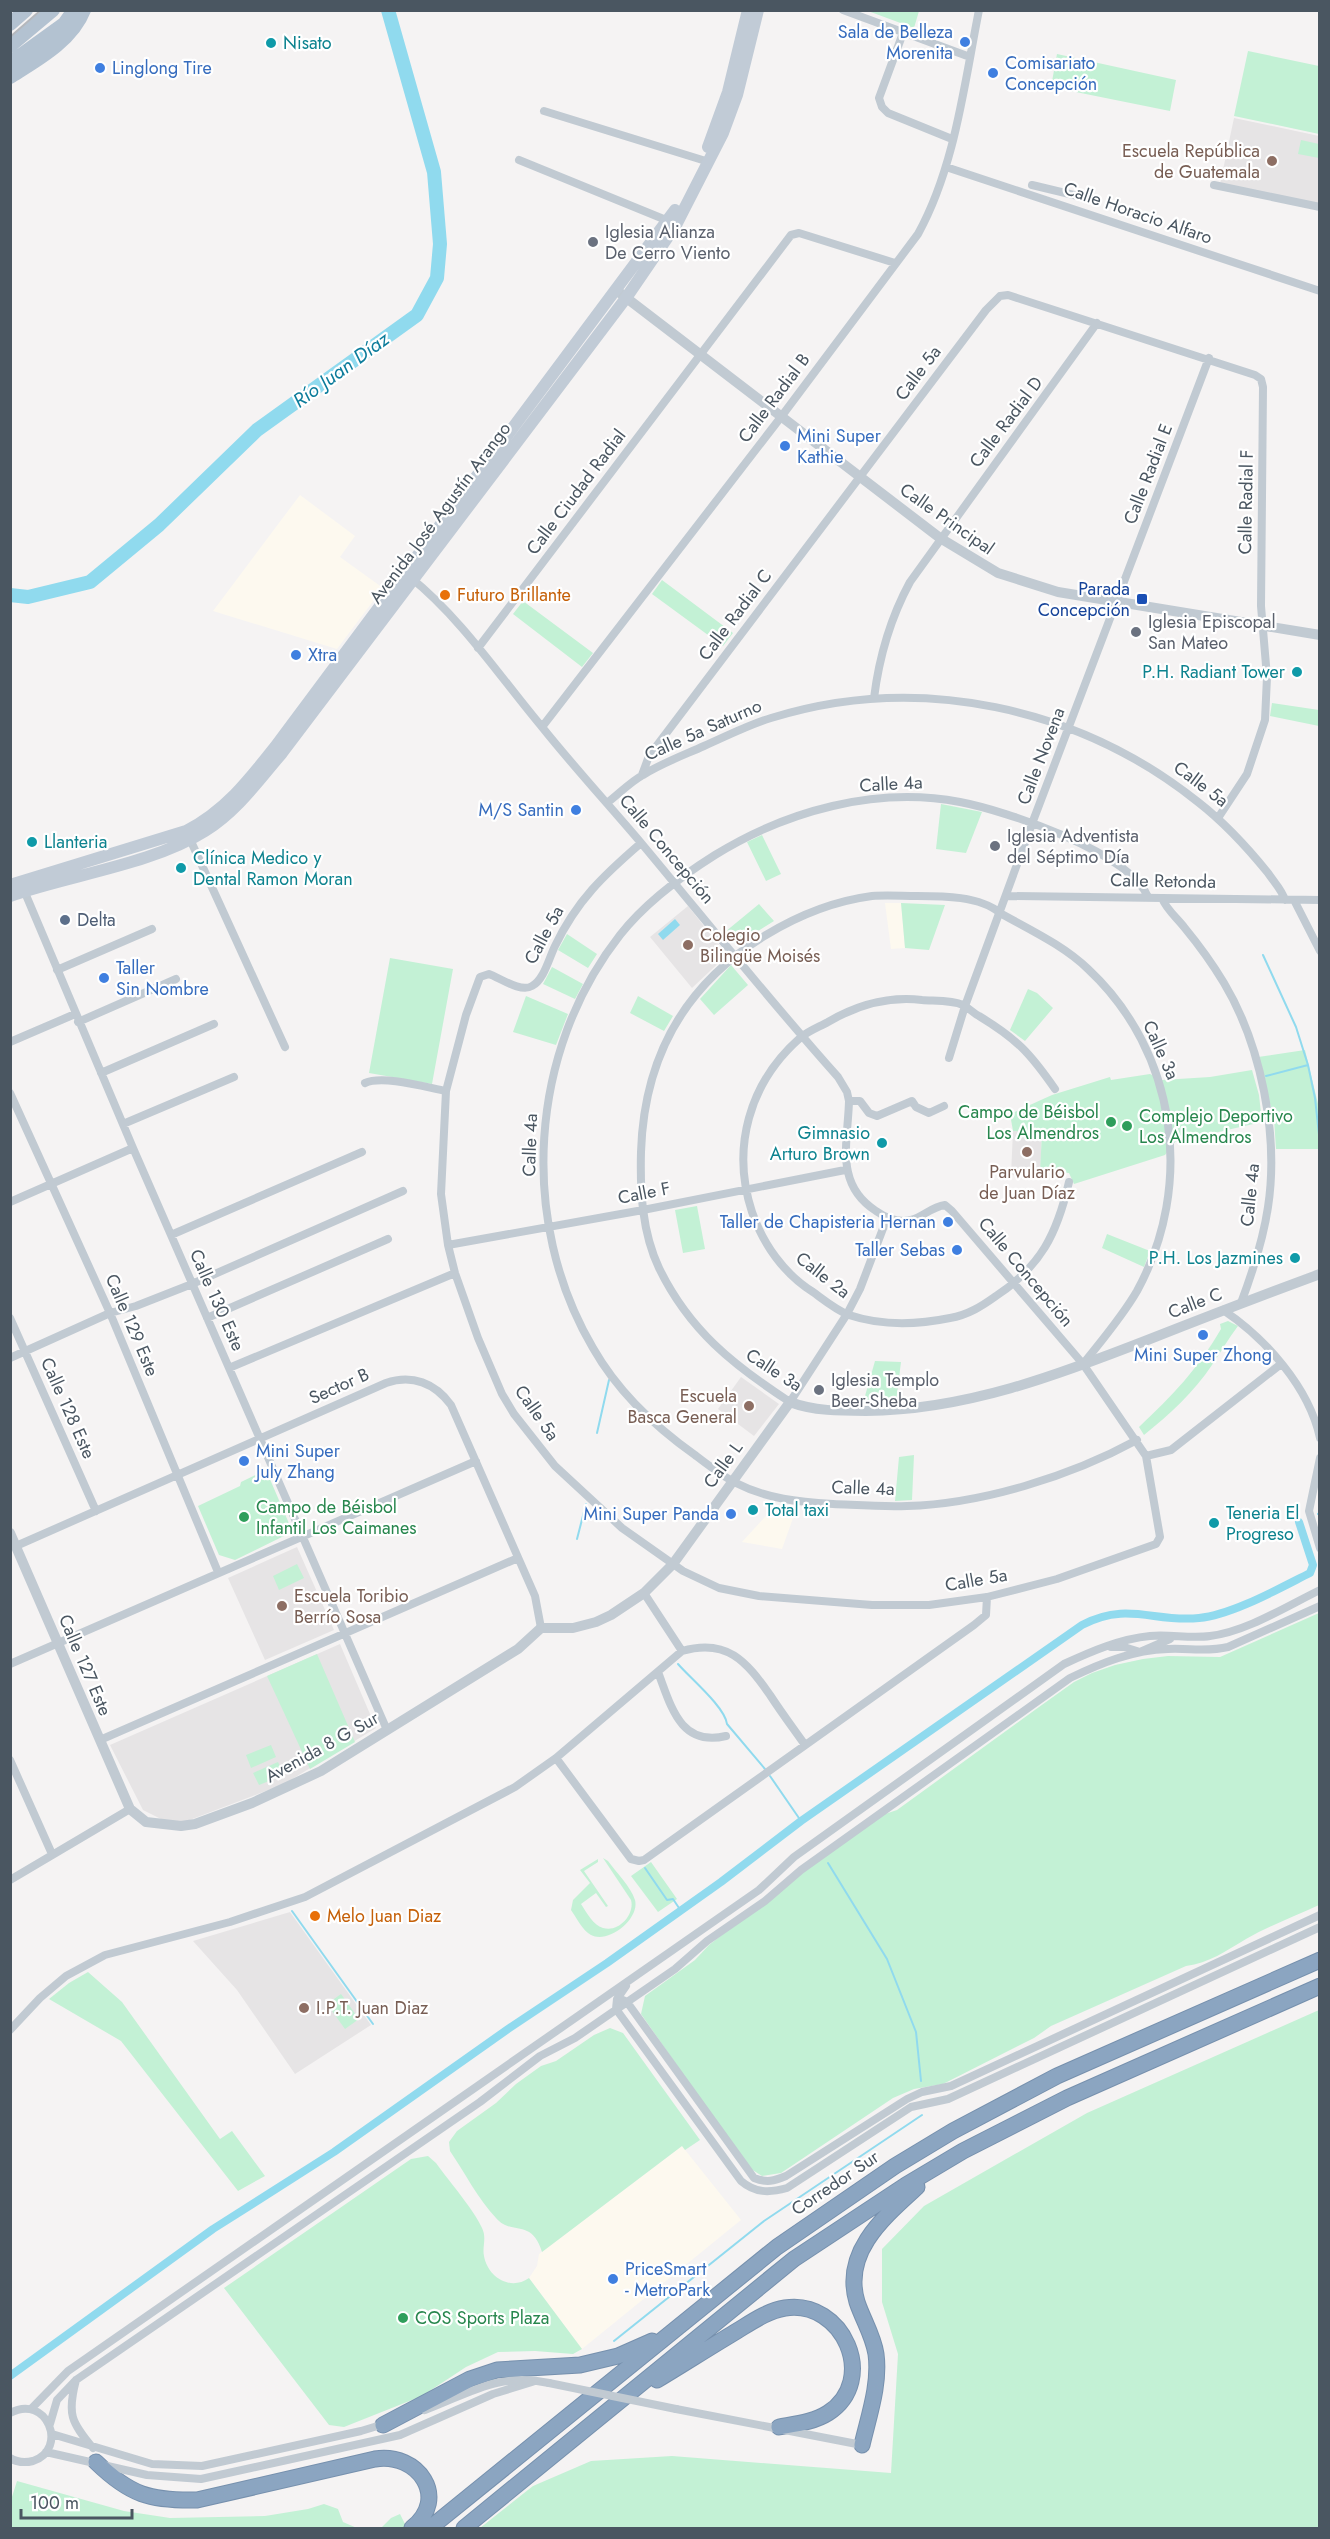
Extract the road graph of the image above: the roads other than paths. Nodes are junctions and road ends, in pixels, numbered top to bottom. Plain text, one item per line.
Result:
1 (26, 10) edge
2 (53, 10) edge
3 (75, 10) edge
4 (84, 10) edge
5 (748, 10) edge
6 (758, 10) edge
7 (843, 10) edge
8 (979, 10) edge
9 (10, 24) edge
10 (903, 33) junction
11 (10, 46) edge
12 (969, 57) junction
13 (10, 63) edge
14 (10, 77) edge
15 (544, 111) dead end
16 (952, 139) junction
17 (519, 160) dead end
18 (706, 161) junction
19 (946, 167) junction
20 (1215, 185) dead end
21 (1038, 197) junction
22 (1082, 197) dead end
23 (1320, 207) edge
24 (673, 223) junction
25 (895, 263) junction
26 (1320, 291) edge
27 (622, 294) junction
28 (1098, 324) junction
29 (700, 356) junction
30 (1209, 358) junction
31 (781, 417) junction
32 (860, 478) junction
33 (940, 538) junction
34 (409, 576) junction
35 (1118, 602) junction
36 (1263, 626) junction
37 (1320, 635) edge
38 (478, 648) junction
39 (874, 698) junction
40 (1069, 727) junction
41 (542, 728) junction
42 (642, 775) junction
43 (607, 803) junction
44 (1218, 818) junction
45 (1033, 821) junction
46 (188, 835) junction
47 (641, 843) junction
48 (674, 882) junction
49 (19, 886) edge
50 (10, 896) edge
51 (1007, 896) junction
52 (1148, 897) junction
53 (1162, 898) junction
54 (1290, 900) junction
55 (1320, 900) edge
56 (1000, 914) junction
57 (152, 929) dead end
58 (1320, 951) edge
59 (733, 956) junction
60 (57, 970) junction
61 (176, 979) dead end
62 (965, 1006) junction
63 (76, 1018) junction
64 (214, 1024) dead end
65 (802, 1036) junction
66 (10, 1042) edge
67 (285, 1047) dead end
68 (949, 1058) dead end
69 (101, 1073) junction
70 (234, 1077) dead end
71 (365, 1083) dead end
72 (1055, 1089) dead end
73 (446, 1091) junction
74 (10, 1093) edge
75 (849, 1101) junction
76 (944, 1106) dead end
77 (123, 1124) junction
78 (133, 1148) junction
79 (362, 1152) dead end
80 (846, 1170) junction
81 (1069, 1182) dead end
82 (52, 1184) junction
83 (745, 1189) junction
84 (403, 1191) dead end
85 (10, 1202) edge
86 (643, 1210) junction
87 (887, 1218) junction
88 (548, 1227) junction
89 (171, 1235) junction
90 (388, 1239) dead end
91 (448, 1245) junction
92 (455, 1273) junction
93 (1320, 1274) edge
94 (192, 1284) junction
95 (1015, 1284) junction
96 (1241, 1303) junction
97 (1223, 1310) junction
98 (110, 1313) junction
99 (847, 1314) junction
100 (10, 1318) edge
101 (207, 1318) junction
102 (25, 1351) junction
103 (10, 1358) edge
104 (1083, 1364) junction
105 (1281, 1364) junction
106 (229, 1368) junction
107 (790, 1402) junction
108 (1320, 1438) edge
109 (260, 1440) junction
110 (1137, 1440) junction
111 (1146, 1456) junction
112 (1320, 1458) edge
113 (476, 1461) junction
114 (177, 1476) junction
115 (732, 1481) junction
116 (96, 1511) junction
117 (10, 1533) edge
118 (302, 1536) junction
119 (1156, 1544) joint
120 (16, 1546) junction
121 (1320, 1548) edge
122 (518, 1558) junction
123 (673, 1564) junction
124 (219, 1572) junction
125 (1320, 1590) edge
126 (644, 1593) junction
127 (987, 1597) junction
128 (1320, 1605) edge
129 (541, 1628) junction
130 (345, 1633) junction
131 (1182, 1636) junction
132 (58, 1643) junction
133 (1099, 1648) junction
134 (682, 1651) junction
135 (1140, 1652) junction
136 (10, 1664) edge
137 (658, 1672) junction
138 (980, 1723) junction
139 (387, 1730) junction
140 (726, 1736) dead end
141 (100, 1740) junction
142 (805, 1745) junction
143 (962, 1755) junction
144 (556, 1758) junction
145 (10, 1760) edge
146 (927, 1762) junction
147 (130, 1809) junction
148 (52, 1854) junction
149 (10, 1880) edge
150 (1320, 1915) edge
151 (1320, 1927) edge
152 (1320, 1960) edge
153 (632, 1979) junction
154 (1320, 1986) edge
155 (617, 1999) junction
156 (627, 2002) junction
157 (592, 2006) junction
158 (616, 2009) junction
159 (10, 2030) edge
160 (946, 2161) junction
161 (257, 2238) junction
162 (233, 2270) junction
163 (197, 2280) junction
164 (671, 2332) junction
165 (76, 2380) junction
166 (544, 2382) junction
167 (31, 2409) junction
168 (606, 2411) junction
169 (10, 2413) edge
170 (50, 2424) junction
171 (383, 2425) junction
172 (779, 2427) junction
173 (52, 2434) junction
174 (862, 2445) joint
175 (46, 2452) junction
176 (95, 2455) junction
177 (10, 2458) edge
178 (412, 2529) edge
179 (430, 2529) edge
180 (464, 2529) edge

1 - 9 main road
2 - 11 main road
3 - 13 main road
4 - 14 main road
5 - 18 main road, Avenida José Agustín Arango
6 - 18 main road, Avenida José Agustín Arango
7 - 10 street
8 - 12 street, Calle Radial B
10 - 12 street
10 - 16 street
12 - 16 street, Calle Radial B
15 - 18 street
16 - 19 street, Calle Radial B
17 - 24 street
18 - 24 main road, Avenida José Agustín Arango
19 - 21 street, Calle Horacio Alfaro
19 - 25 street, Calle Radial B
20 - 23 street
21 - 22 street
21 - 26 street, Calle Horacio Alfaro
24 - 27 main road, Avenida José Agustín Arango
25 - 29 street, Calle Ciudad Radial
25 - 31 street, Calle Radial B
27 - 29 street, Calle Principal
27 - 34 main road, Avenida José Agustín Arango
28 - 30 street
28 - 32 street, Calle 5a
28 - 33 street, Calle Radial D
29 - 31 street, Calle Principal
29 - 38 street, Calle Ciudad Radial
30 - 35 street, Calle Radial E
30 - 36 street, Calle Radial F
31 - 32 street, Calle Principal
31 - 41 street, Calle Radial B
32 - 33 street, Calle Principal
32 - 42 street, Calle Radial C
33 - 35 street, Calle Principal
33 - 39 street, Calle Radial D
34 - 38 street, Calle Concepción
34 - 46 main road, Avenida José Agustín Arango
35 - 36 street, Calle Principal
35 - 40 street, Calle Novena
36 - 37 street, Calle Principal
36 - 44 street, Calle Radial F
38 - 41 street, Calle Concepción
39 - 40 street, Calle 5a Saturno
39 - 42 street, Calle 5a Saturno
40 - 44 street, Calle 5a
40 - 45 street, Calle Novena
41 - 43 street, Calle Concepción
42 - 43 street, Calle 5a Saturno
43 - 47 street, Calle Concepción
44 - 54 street, Calle 5a
45 - 48 street, Calle 4a
45 - 51 street, Calle Novena
45 - 52 street, Calle 4a
46 - 49 main road, Avenida José Agustín Arango
46 - 67 street
47 - 48 street, Calle Concepción
47 - 73 street, Calle 5a
48 - 59 street, Calle Concepción
48 - 88 street, Calle 4a
49 - 50 main road, Avenida José Agustín Arango
49 - 60 street, Calle 130 Este
51 - 52 street, Calle Retonda
51 - 56 street, Calle Novena
52 - 53 street, Calle Retonda
53 - 54 street, Calle Retonda
53 - 96 street, Calle 4a
54 - 55 street, Calle Retonda
54 - 58 street, Calle 5a
56 - 59 street, Calle 3a
56 - 62 street, Calle Novena
56 - 104 street, Calle 3a
57 - 60 street
59 - 65 street, Calle Concepción
59 - 86 street, Calle 3a
60 - 63 street, Calle 130 Este
61 - 63 street
62 - 65 street, Calle 2a
62 - 68 street, Calle Novena
62 - 72 street, Calle 2a
63 - 66 street
63 - 69 street, Calle 130 Este
64 - 69 street
65 - 75 street, Calle Concepción
65 - 83 street, Calle 2a
69 - 77 street, Calle 130 Este
70 - 77 street
71 - 73 street
73 - 91 street, Calle 5a
74 - 82 street, Calle 129 Este
75 - 76 street
75 - 80 street, Calle Concepción
77 - 78 street, Calle 130 Este
78 - 82 street
78 - 89 street, Calle 130 Este
79 - 89 street
80 - 83 street, Calle F
80 - 87 street
81 - 95 street, Calle 2a
82 - 85 street
82 - 98 street, Calle 129 Este
83 - 86 street, Calle F
83 - 99 street, Calle 2a
84 - 94 street
86 - 88 street, Calle F
86 - 107 street, Calle 3a
87 - 95 street, Calle Concepción
87 - 99 street, Calle L
88 - 91 street, Calle F
88 - 115 street, Calle 4a
89 - 94 street, Calle 130 Este
90 - 101 street
91 - 92 street, Calle 5a
92 - 106 street
92 - 123 street, Calle 5a
93 - 96 street, Calle C
94 - 98 street
94 - 101 street, Calle 130 Este
95 - 99 street, Calle 2a
95 - 104 street, Calle Concepción
96 - 97 street, Calle C
97 - 104 street, Calle C
97 - 105 street
98 - 102 street
98 - 114 street, Calle 129 Este
99 - 107 street, Calle L
100 - 102 street, Calle 128 Este
101 - 106 street, Calle 130 Este
102 - 103 street
102 - 116 street, Calle 128 Este
104 - 107 street, Calle 3a
104 - 110 street, Calle Concepción
105 - 108 street
105 - 111 street
106 - 109 street, Calle 130 Este
107 - 115 street, Calle L
109 - 113 street, Sector B
109 - 114 street, Sector B
109 - 118 street, Calle 130 Este
110 - 111 street, Calle Concepción
110 - 115 street, Calle 4a
111 - 119 street, Calle Concepción
112 - 121 street
113 - 118 street
113 - 122 street, Sector B
114 - 116 street, Sector B
114 - 124 street, Calle 129 Este
115 - 123 street, Calle L
116 - 120 street, Sector B
117 - 120 street, Calle 127 Este
118 - 124 street
118 - 130 street, Calle 130 Este
119 - 127 street, Calle 5a
120 - 132 street, Calle 127 Este
122 - 129 street, Sector B
122 - 130 street
123 - 126 street, Calle L
123 - 127 street, Calle 5a
124 - 132 street
125 - 131 street
126 - 129 street, Calle L
126 - 134 street
127 - 142 street
128 - 135 street
129 - 139 street, Avenida 8 G Sur
130 - 139 street, Calle 130 Este
130 - 141 street
131 - 133 street
131 - 135 street
132 - 136 street
132 - 141 street, Calle 127 Este
133 - 135 street
133 - 138 street
134 - 137 street
134 - 142 street
135 - 143 street
137 - 140 street
137 - 144 street
138 - 143 street
138 - 146 street
139 - 147 street, Avenida 8 G Sur
141 - 147 street, Calle 127 Este
142 - 144 street
143 - 146 street
143 - 156 street
144 - 159 street
145 - 148 street
146 - 153 street
147 - 148 street
148 - 149 street
150 - 156 street
151 - 158 street
152 - 164 highway, Corredor Sur
153 - 155 street
153 - 157 street
154 - 160 highway
155 - 156 street
155 - 157 street
155 - 158 street
156 - 158 street
157 - 161 street
158 - 162 street
160 - 168 highway
160 - 174 highway
161 - 162 street
161 - 163 street
162 - 163 street
162 - 165 street
163 - 167 street
164 - 171 highway
164 - 179 highway, Corredor Sur
165 - 170 street
165 - 176 street
166 - 171 street
166 - 172 street, bridge
166 - 176 street
167 - 169 street
167 - 170 street
168 - 172 highway
168 - 180 highway
170 - 173 street
171 - 176 street
172 - 174 street
173 - 175 street
173 - 176 street
175 - 176 street
175 - 177 street
176 - 178 highway

